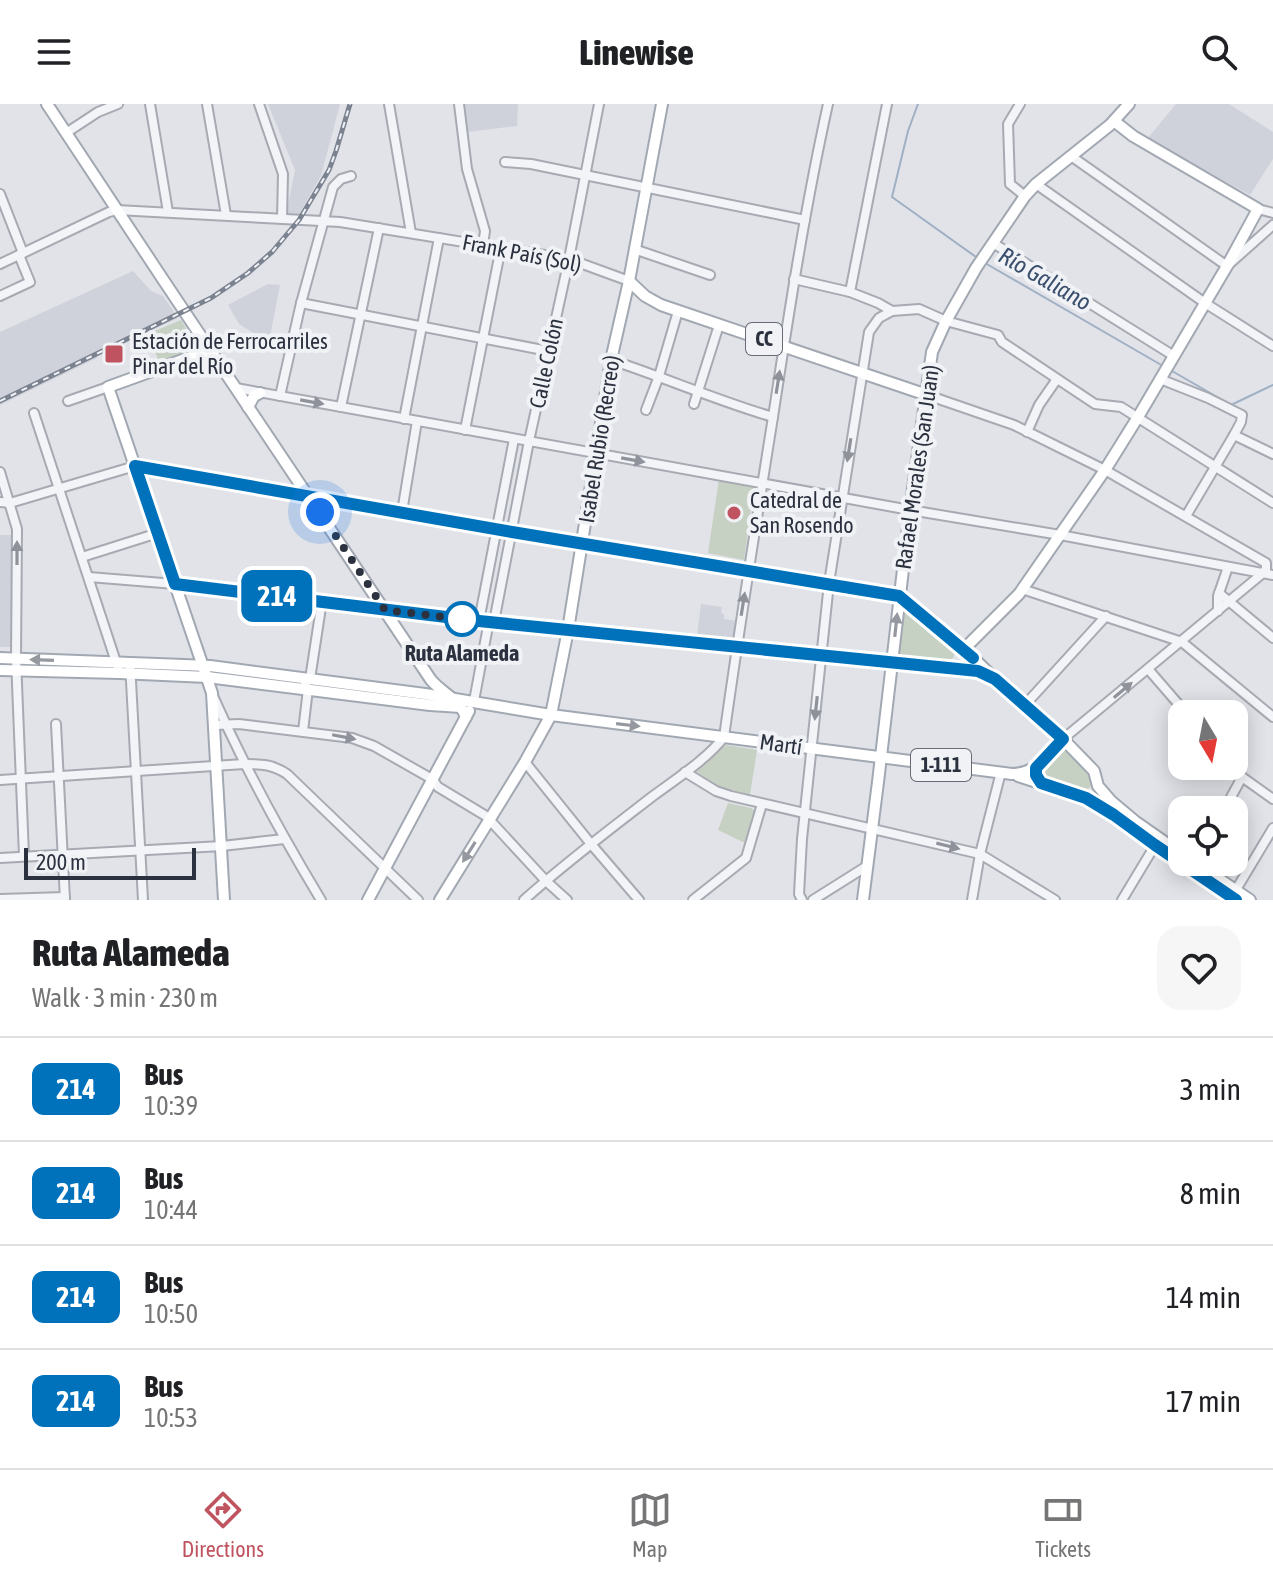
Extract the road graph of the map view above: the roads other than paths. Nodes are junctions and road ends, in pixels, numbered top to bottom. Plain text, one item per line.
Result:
1 (47, 104) edge
2 (118, 104) edge
3 (150, 104) edge
4 (207, 104) edge
5 (259, 104) edge
6 (389, 104) edge
7 (459, 104) edge
8 (599, 104) edge
9 (662, 104) edge
10 (828, 104) edge
11 (887, 104) edge
12 (1020, 104) edge
13 (1129, 104) edge
14 (1114, 121) junction
15 (66, 133) junction
16 (1071, 156) junction
17 (505, 162) dead end
18 (585, 175) junction
19 (351, 176) dead end
20 (1036, 184) junction
21 (646, 187) junction
22 (0, 194) edge
23 (1025, 196) junction
24 (1258, 209) junction
25 (117, 210) junction
26 (168, 212) junction
27 (1273, 212) edge
28 (226, 215) junction
29 (282, 219) junction
30 (805, 220) junction
31 (324, 221) junction
32 (1273, 225) edge
33 (379, 228) junction
34 (411, 233) junction
35 (439, 238) junction
36 (993, 243) junction
37 (1244, 244) junction
38 (483, 245) junction
39 (501, 247) junction
40 (634, 249) junction
41 (21, 254) junction
42 (569, 259) junction
43 (0, 264) edge
44 (1227, 266) junction
45 (710, 275) dead end
46 (794, 279) junction
47 (629, 281) junction
48 (850, 292) junction
49 (0, 296) edge
50 (301, 303) junction
51 (1205, 303) junction
52 (678, 311) junction
53 (892, 311) junction
54 (361, 315) junction
55 (946, 321) junction
56 (719, 325) junction
57 (421, 327) junction
58 (483, 339) junction
59 (784, 346) junction
60 (1273, 346) edge
61 (210, 350) junction
62 (548, 351) junction
63 (611, 360) junction
64 (1167, 368) junction
65 (930, 370) junction
66 (861, 373) junction
67 (659, 376) junction
68 (1057, 379) junction
69 (108, 387) junction
70 (904, 387) junction
71 (236, 388) junction
72 (698, 391) junction
73 (260, 393) junction
74 (927, 395) junction
75 (280, 396) junction
76 (68, 401) dead end
77 (694, 404) dead end
78 (248, 407) junction
79 (341, 407) junction
80 (646, 410) dead end
81 (34, 413) dead end
82 (773, 417) junction
83 (1138, 417) junction
84 (404, 419) junction
85 (417, 421) junction
86 (465, 430) junction
87 (1027, 432) junction
88 (1234, 435) junction
89 (514, 439) junction
90 (529, 441) junction
91 (597, 453) junction
92 (1273, 454) edge
93 (135, 466) junction
94 (1216, 466) junction
95 (1105, 470) junction
96 (0, 472) edge
97 (295, 477) junction
98 (762, 482) junction
99 (59, 489) junction
100 (289, 493) junction
101 (308, 496) junction
102 (842, 498) junction
103 (330, 500) junction
104 (5, 502) edge
105 (1273, 503) edge
106 (910, 510) junction
107 (320, 512) junction
108 (402, 512) junction
109 (1186, 516) junction
110 (496, 529) junction
111 (512, 532) junction
112 (158, 533) junction
113 (1060, 535) junction
114 (582, 544) junction
115 (82, 557) junction
116 (1228, 567) junction
117 (749, 570) junction
118 (1268, 573) edge
119 (89, 577) junction
120 (829, 583) junction
121 (175, 584) junction
122 (1022, 589) junction
123 (1219, 593) junction
124 (899, 596) junction
125 (322, 601) junction
126 (1230, 601) junction
127 (385, 610) junction
128 (1218, 611) junction
129 (1106, 616) junction
130 (487, 621) junction
131 (568, 630) junction
132 (1273, 638) edge
133 (1182, 642) junction
134 (736, 647) junction
135 (964, 649) junction
136 (821, 655) junction
137 (0, 658) edge
138 (893, 662) junction
139 (16, 664) junction
140 (124, 668) junction
141 (973, 669) junction
142 (1148, 669) junction
143 (0, 670) edge
144 (207, 670) junction
145 (995, 679) junction
146 (309, 684) junction
147 (433, 693) junction
148 (1175, 700) edge
149 (465, 706) junction
150 (1024, 706) junction
151 (551, 715) junction
152 (1273, 717) edge
153 (56, 724) dead end
154 (239, 724) junction
155 (220, 725) junction
156 (303, 731) junction
157 (231, 734) junction
158 (724, 737) junction
159 (1063, 739) junction
160 (811, 749) junction
161 (881, 758) junction
162 (525, 762) junction
163 (244, 764) junction
164 (217, 767) junction
165 (1036, 768) junction
166 (137, 772) junction
167 (685, 772) junction
168 (1006, 773) junction
169 (59, 776) junction
170 (20, 779) junction
171 (432, 779) junction
172 (0, 780) edge
173 (1246, 780) edge
174 (1041, 783) junction
175 (1098, 786) junction
176 (1086, 798) junction
177 (1273, 799) edge
178 (762, 804) junction
179 (805, 813) junction
180 (489, 820) junction
181 (872, 828) junction
182 (1273, 828) edge
183 (284, 839) junction
184 (1157, 842) junction
185 (591, 844) junction
186 (222, 846) junction
187 (1168, 847) edge
188 (1168, 849) edge
189 (141, 850) junction
190 (980, 854) junction
191 (63, 855) junction
192 (24, 856) junction
193 (0, 858) edge
194 (867, 866) junction
195 (386, 870) junction
196 (1208, 876) edge
197 (546, 881) junction
198 (1233, 897) edge
199 (65, 898) edge
200 (0, 899) edge
201 (143, 900) edge
202 (224, 900) edge
203 (321, 900) edge
204 (368, 900) edge
205 (418, 900) edge
206 (440, 900) edge
207 (524, 900) edge
208 (567, 900) edge
209 (639, 900) edge
210 (693, 900) edge
211 (802, 900) edge
212 (813, 900) edge
213 (863, 900) edge
214 (972, 900) edge
215 (1055, 900) edge
216 (1122, 900) edge
217 (1250, 900) edge

1 - 15 main road
2 - 15 street
3 - 26 street
4 - 28 street
5 - 29 street
6 - 34 street
7 - 38 street
8 - 18 street, Calle Colón
9 - 21 main road, Isabel Rubio (Recreo)
10 - 30 street
11 - 48 street
12 - 23 street
13 - 14 main road, Rafael Morales (San Juan)
14 - 16 main road, Rafael Morales (San Juan)
14 - 24 main road
15 - 25 main road
16 - 20 main road, Rafael Morales (San Juan)
16 - 44 street
17 - 18 street
18 - 21 street
18 - 42 street, Calle Colón
19 - 31 street
20 - 23 main road, Rafael Morales (San Juan)
20 - 51 street
21 - 30 street
21 - 40 main road, Isabel Rubio (Recreo)
22 - 41 street
23 - 36 main road, Rafael Morales (San Juan)
24 - 27 street
24 - 37 main road
25 - 26 street, Frank País (Sol)
25 - 41 street
25 - 61 main road
26 - 28 street, Frank País (Sol)
28 - 29 street, Frank País (Sol)
29 - 31 street, Frank País (Sol)
30 - 46 street
31 - 33 street, Frank País (Sol)
31 - 50 street
32 - 37 street
33 - 34 street, Frank País (Sol)
33 - 54 street
34 - 35 street, Frank País (Sol)
35 - 38 street, Frank País (Sol)
35 - 57 street
36 - 55 main road, Rafael Morales (San Juan)
36 - 64 street
37 - 44 main road
38 - 39 street, Frank País (Sol)
39 - 42 street, Frank País (Sol)
39 - 58 street
40 - 45 street
40 - 47 main road, Isabel Rubio (Recreo)
41 - 43 street
41 - 49 street
42 - 47 street, Frank País (Sol)
42 - 62 street, Calle Colón
44 - 51 main road
46 - 48 street
46 - 59 street
47 - 52 main road, Frank País (Sol) / CC
47 - 63 main road, Isabel Rubio (Recreo)
48 - 53 street
50 - 54 street
50 - 75 street
51 - 60 street
51 - 64 main road
52 - 56 main road, Frank País (Sol) / CC
52 - 67 street
53 - 55 street
53 - 66 street
54 - 57 street
54 - 79 street
55 - 65 main road, Rafael Morales (San Juan)
55 - 68 street
56 - 59 main road, Frank País (Sol) / CC
56 - 72 street
57 - 58 street
57 - 84 street
58 - 62 street
58 - 86 street
59 - 66 main road, Frank País (Sol) / CC
82 -> 59 street
61 - 69 main road
61 - 71 main road
62 - 90 street, Calle Colón
63 - 67 street
63 - 91 main road, Isabel Rubio (Recreo)
64 - 83 main road
64 - 88 street
65 - 70 main road
65 - 74 main road, Rafael Morales (San Juan)
66 - 70 main road, Frank País (Sol) / CC
66 -> 102 street
67 - 72 street
67 - 80 street
68 - 83 street
68 - 87 street
69 - 76 street
69 - 93 main road
70 - 74 main road, Frank País (Sol)
71 - 73 street
71 - 78 main road
72 - 77 street
72 - 82 street
73 - 75 street
73 - 78 main road
74 - 87 street
74 - 106 main road, Rafael Morales (San Juan)
75 -> 79 street
78 - 97 main road
79 - 84 street
81 - 99 street
82 - 98 street
83 - 94 street
83 - 95 main road
84 - 85 street
85 - 86 street
85 - 108 street
86 - 89 street
87 - 95 street
88 - 92 street
88 - 94 street
89 - 90 street
89 - 110 street, Calle Colón
90 - 91 street
90 - 111 street, Calle Colón
91 -> 98 street
91 - 114 main road, Isabel Rubio (Recreo)
93 - 99 street
93 - 100 main road
93 - 112 main road
94 - 105 street
94 - 109 street
95 - 109 street
95 - 113 main road
96 - 104 street
97 - 100 main road
97 - 101 main road
98 - 102 street
98 - 117 street
99 - 104 street
99 - 115 street
100 - 101 main road
101 - 103 main road
101 - 107 main road
102 - 106 street
102 - 120 street
103 - 107 main road
103 - 108 main road
139 -> 104 street
106 - 113 street
106 - 124 main road, Rafael Morales (San Juan)
107 - 127 main road
108 - 110 main road
109 - 118 street
110 - 111 main road
110 - 130 street, Calle Colón
111 - 114 main road
111 - 130 street, Calle Colón
112 - 115 street
112 - 121 main road
113 - 116 street
113 - 122 main road
114 - 117 main road
114 - 131 main road, Isabel Rubio (Recreo)
115 - 119 street
116 - 118 street
116 - 123 street
117 - 120 main road
134 -> 117 street
118 - 126 street
119 - 121 street
119 - 140 street
120 - 124 main road
120 - 136 street
121 - 125 street
121 - 144 main road
122 - 129 street
122 - 135 main road
123 - 126 street
123 - 128 street
124 - 135 main road
138 -> 124 main road, Rafael Morales (San Juan)
125 - 127 street
125 - 146 street
126 - 128 street
126 - 132 street
127 - 130 main road
127 - 147 main road
128 - 133 street
129 - 133 street
129 - 150 street
130 - 131 main road
130 - 149 street, Calle Colón
131 - 134 main road
131 - 151 main road, Isabel Rubio (Recreo)
133 - 142 street
133 - 152 street
134 - 136 main road
134 - 158 street
135 - 141 main road
135 - 145 main road
136 - 138 main road
136 -> 160 street
137 - 139 main road
138 - 141 main road
138 - 161 main road, Rafael Morales (San Juan)
139 - 140 main road, Martí
139 - 143 main road
139 - 170 street
140 - 144 main road, Martí
140 - 166 street
141 - 145 main road
142 - 148 street
159 -> 142 street
144 - 146 main road, Martí
144 - 155 main road
145 - 150 main road
146 - 147 main road, Martí
146 - 156 street
147 - 149 main road, Martí
149 - 151 main road, Martí
149 - 171 main road, Calle Colón
150 - 159 main road
151 -> 158 main road, Martí
151 - 162 main road, Isabel Rubio (Recreo)
153 - 169 street
154 - 155 street
154 - 156 street
154 - 157 street
155 - 157 street
155 - 164 main road
156 -> 171 street
157 - 163 street
158 - 160 main road, Martí
158 - 167 street
159 - 165 main road
159 - 175 main road, 1-111
160 - 161 main road, Martí
160 - 179 street
161 - 168 main road, Martí / 1-111
161 - 181 main road, Rafael Morales (San Juan)
162 - 180 main road, Isabel Rubio (Recreo)
162 - 185 street
163 - 164 street
163 - 183 street
163 - 195 street
164 - 166 street
164 - 186 main road
165 - 168 main road, 1-111
165 - 174 main road
166 - 169 street
166 - 189 street
167 - 178 street
167 - 185 street
168 - 174 main road, 1-111
168 - 190 street
169 - 170 street
169 - 191 street
170 - 172 street
170 - 192 street
171 - 180 street
171 - 195 main road, Calle Colón
173 - 177 street
174 - 176 main road, 1-111
175 - 176 main road
175 - 184 main road, 1-111
176 - 184 main road, 1-111
178 - 179 street
178 - 210 street
179 - 181 street
179 - 211 street
180 - 197 street
180 -> 206 main road, Isabel Rubio (Recreo)
181 -> 190 street
181 - 194 main road, Rafael Morales (San Juan)
182 - 198 street
183 - 186 street
183 - 203 street
184 - 187 main road, 1-111
184 - 188 main road, 1-111
184 - 216 street
185 - 197 street
185 - 209 street
186 - 189 street
186 - 202 main road
189 - 191 street
189 - 201 street
190 - 214 street
190 - 215 street
191 - 192 street
191 - 199 street
192 - 193 street
194 - 212 street
194 - 213 main road, Rafael Morales (San Juan)
195 - 204 main road, Calle Colón
195 - 205 street
196 - 198 main road, 1-111
197 - 207 street
197 - 208 street
198 - 217 main road, 1-111
199 - 200 street

